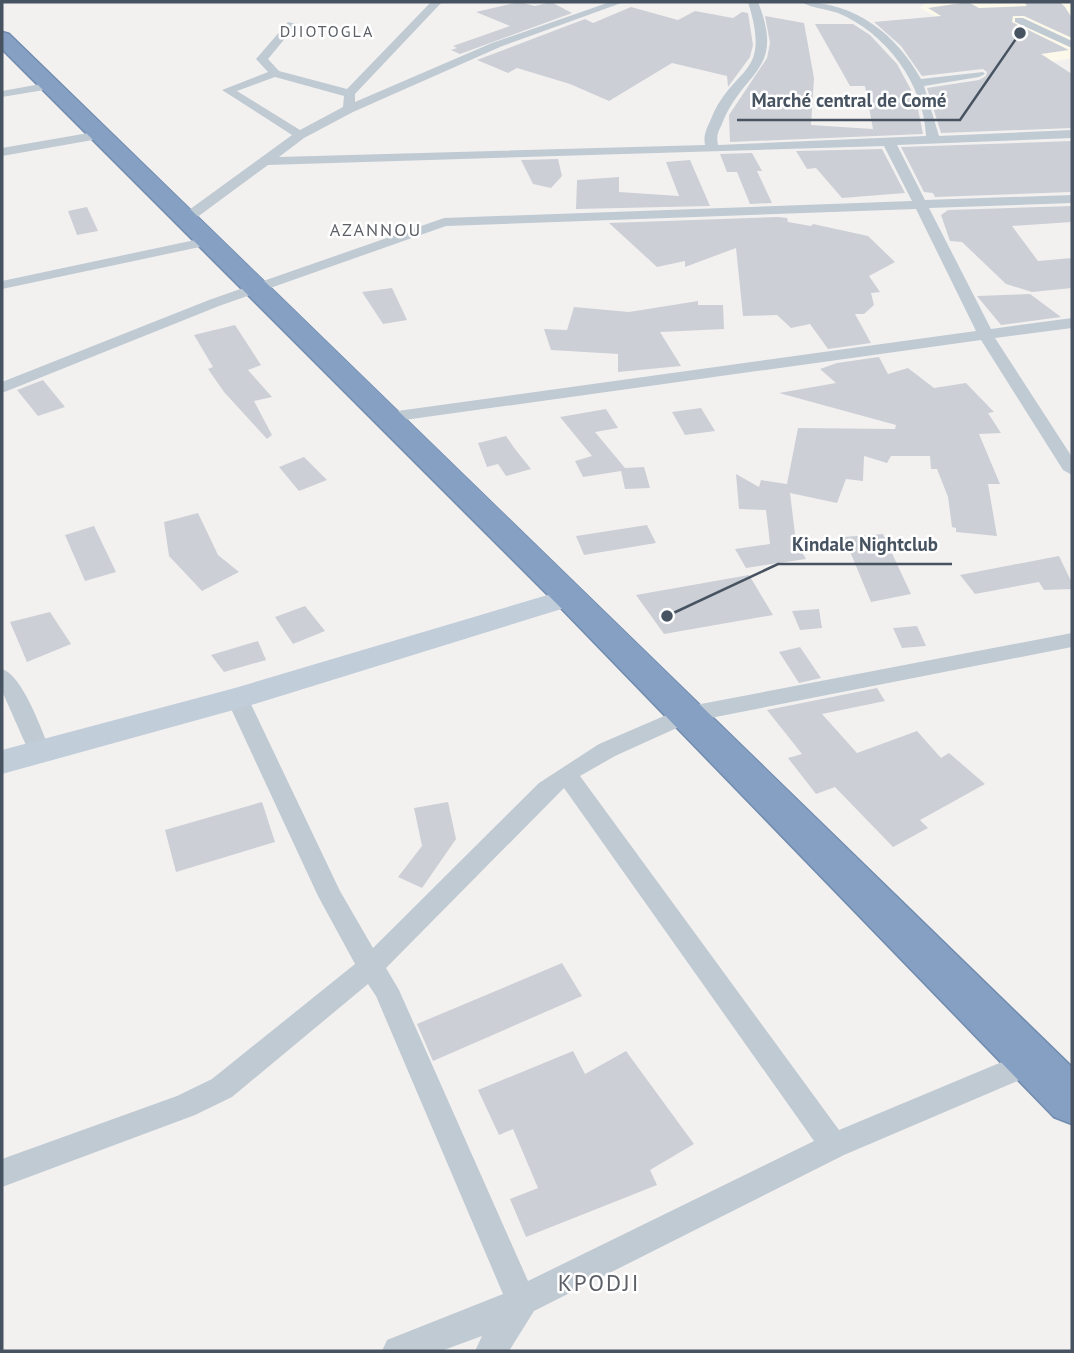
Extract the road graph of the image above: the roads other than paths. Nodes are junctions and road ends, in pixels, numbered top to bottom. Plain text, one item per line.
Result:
1 (437, 2) edge
2 (620, 2) edge
3 (753, 2) edge
4 (807, 2) edge
5 (1019, 20) dead end
6 (292, 24) dead end
7 (2, 38) edge
8 (1072, 44) edge
9 (275, 73) junction
10 (979, 74) dead end
11 (918, 83) junction
12 (52, 86) junction
13 (350, 93) junction
14 (2, 94) edge
15 (349, 109) junction
16 (1072, 134) edge
17 (100, 135) junction
18 (300, 135) junction
19 (931, 140) junction
20 (888, 142) junction
21 (712, 149) junction
22 (2, 152) edge
23 (265, 161) junction
24 (1072, 199) edge
25 (922, 204) junction
26 (198, 230) junction
27 (3, 283) edge
28 (257, 289) junction
29 (1072, 323) edge
30 (987, 337) junction
31 (2, 388) edge
32 (390, 417) junction
33 (1072, 470) edge
34 (571, 597) junction
35 (1072, 640) edge
36 (2, 676) edge
37 (237, 698) junction
38 (685, 715) junction
39 (40, 751) junction
40 (2, 762) edge
41 (566, 774) junction
42 (370, 967) junction
43 (1033, 1061) junction
44 (1072, 1101) edge
45 (834, 1146) junction
46 (2, 1173) edge
47 (522, 1303) junction
48 (398, 1351) edge
49 (491, 1351) edge

1 - 13 street
2 - 15 street
3 - 21 street
4 - 11 street
5 - 8 street
6 - 9 street
7 - 12 highway
9 - 13 street
9 - 18 street
10 - 11 street
11 - 19 street
12 - 14 street
12 - 17 highway
13 - 15 street
15 - 18 street
16 - 19 street
17 - 22 street
17 - 26 highway
18 - 23 street
19 - 20 street
20 - 21 street
20 - 25 street
21 - 23 street
23 - 26 street
24 - 25 street
25 - 28 street
25 - 30 street
26 - 27 street
26 - 28 highway
28 - 31 street
28 - 32 highway
29 - 30 street
30 - 32 street
30 - 33 street
32 - 34 highway
34 - 37 street
34 - 38 highway
35 - 38 street
36 - 39 street
37 - 39 street
37 - 42 street
38 - 41 street
38 - 43 highway
39 - 40 street
41 - 42 street
41 - 45 street
42 - 46 street
42 - 47 street
43 - 44 highway
43 - 45 street
45 - 47 street
47 - 48 street
47 - 49 street

